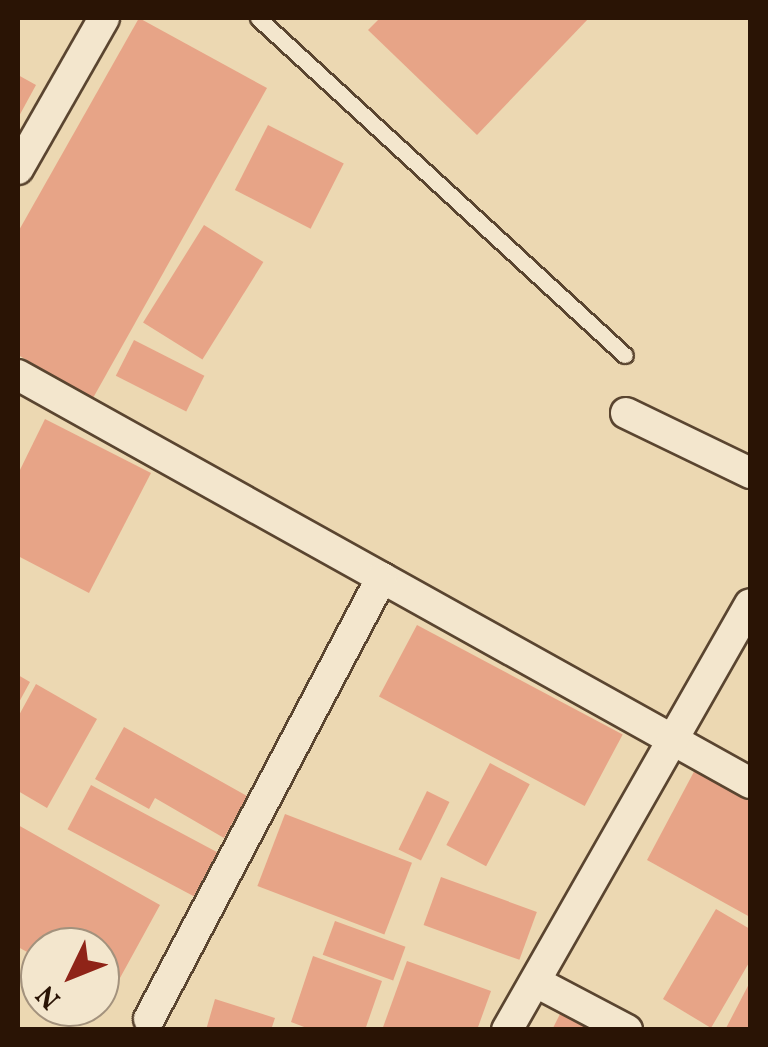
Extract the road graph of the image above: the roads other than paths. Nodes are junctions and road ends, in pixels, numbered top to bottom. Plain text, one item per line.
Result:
1 (104, 18) edge
2 (258, 18) edge
3 (18, 168) edge
4 (625, 355) dead end
5 (18, 375) edge
6 (626, 413) dead end
7 (750, 473) edge
8 (382, 578) junction
9 (750, 604) edge
10 (676, 742) junction
11 (750, 783) edge
12 (536, 982) junction
13 (149, 1019) dead end
14 (507, 1030) edge
15 (627, 1030) edge

1 - 3 street
2 - 4 lane
5 - 8 street
6 - 7 street
8 - 10 street
8 - 13 street
9 - 10 street
10 - 11 street
10 - 12 street
12 - 14 street
12 - 15 street

